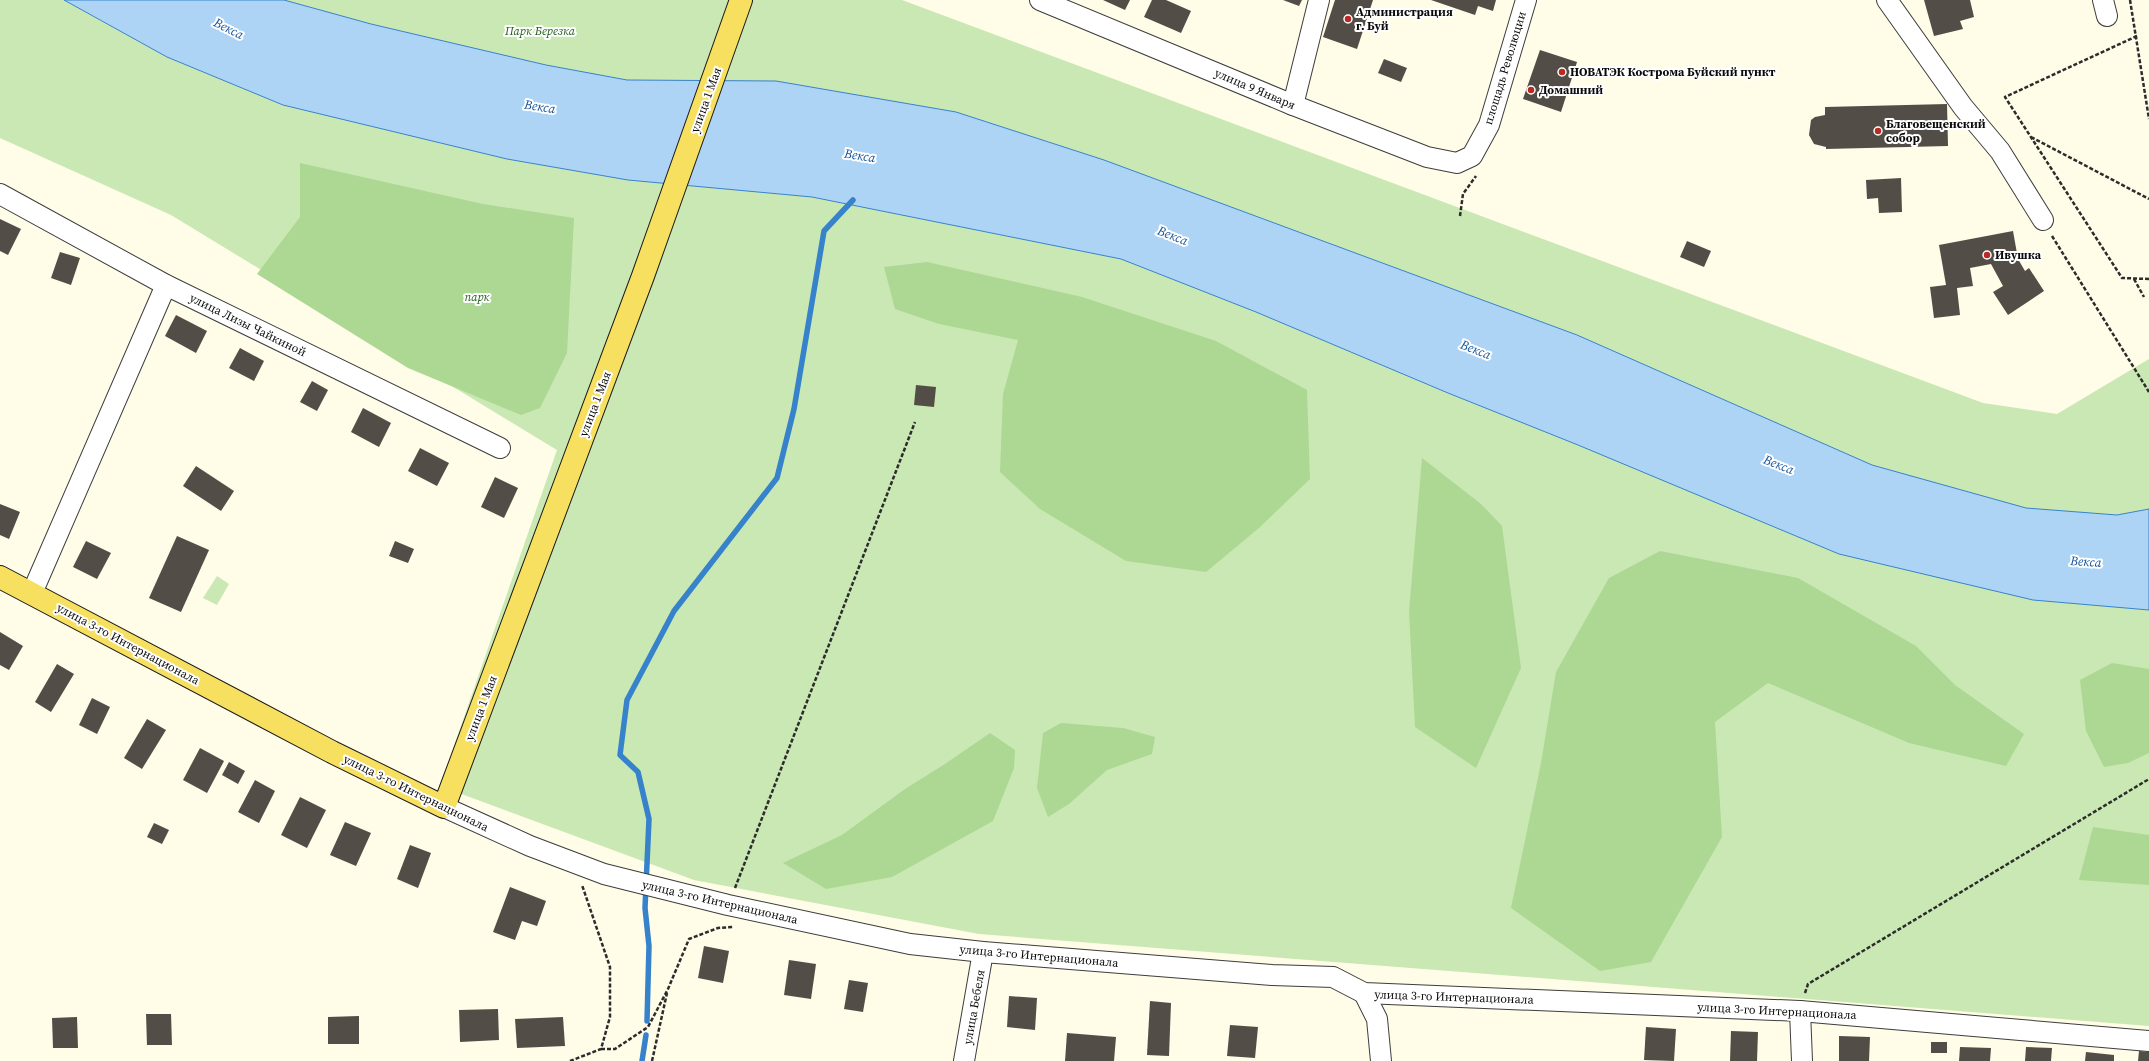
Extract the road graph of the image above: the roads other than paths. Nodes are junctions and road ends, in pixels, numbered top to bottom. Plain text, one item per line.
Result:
1 (1319, 0) edge
2 (1526, 0) edge
3 (1887, 0) edge
4 (740, 2) edge
5 (1052, 2) edge
6 (1293, 105) junction
7 (1472, 156) joint
8 (0, 194) edge
9 (2043, 220) road end
10 (166, 285) junction
11 (500, 448) dead end
12 (0, 576) edge
13 (32, 593) junction
14 (444, 807) junction
15 (983, 952) junction
16 (1364, 993) junction
17 (1800, 1011) junction
18 (2149, 1041) edge
19 (964, 1061) edge
20 (1381, 1061) edge
21 (1802, 1061) edge

1 - 6 street
2 - 7 street, площадь Революции
3 - 9 street
4 - 14 main road, улица 1 Мая
5 - 6 street, улица 9 Января
6 - 7 street, улица 9 Января
8 - 10 street, улица Лизы Чайкиной
10 - 11 street, улица Лизы Чайкиной
10 - 13 street
12 - 13 main road, улица 3-го Интернационала
13 - 14 main road, улица 3-го Интернационала
14 - 15 street, улица 3-го Интернационала
15 - 16 street, улица 3-го Интернационала
15 - 19 street, улица Бебеля
16 - 17 street, улица 3-го Интернационала
16 - 20 street
17 - 18 street, улица 3-го Интернационала
17 - 21 street

